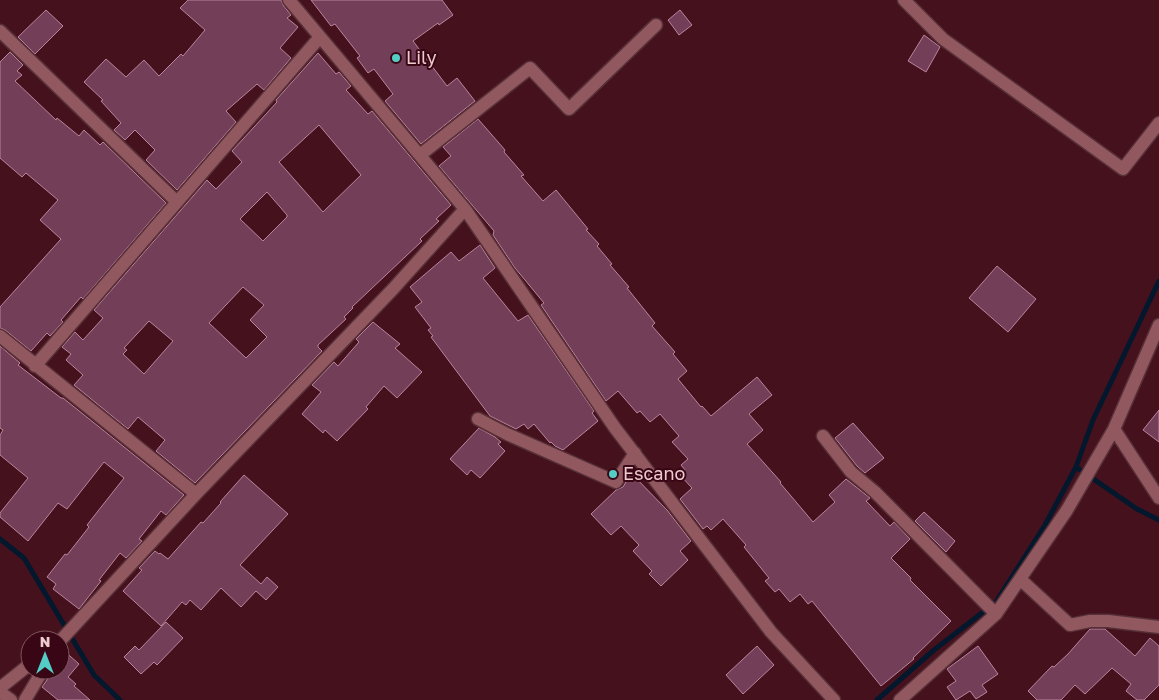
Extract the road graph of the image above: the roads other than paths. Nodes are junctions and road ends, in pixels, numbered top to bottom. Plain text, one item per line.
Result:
1 (289, 0) edge
2 (904, 0) edge
3 (656, 25) dead end
4 (0, 31) edge
5 (320, 37) junction
6 (1159, 123) edge
7 (420, 156) junction
8 (177, 202) junction
9 (464, 209) junction
10 (1159, 325) edge
11 (0, 336) edge
12 (35, 366) junction
13 (478, 419) dead end
14 (1114, 429) junction
15 (823, 436) dead end
16 (635, 453) junction
17 (196, 494) junction
18 (1159, 498) edge
19 (1020, 578) junction
20 (996, 614) junction
21 (1159, 627) edge
22 (69, 630) edge
23 (20, 672) edge
24 (37, 680) edge
25 (0, 688) edge
26 (0, 692) edge
27 (10, 700) edge
28 (25, 700) edge
29 (834, 700) edge
30 (900, 700) edge

1 - 5 street
2 - 6 street
3 - 7 street
4 - 8 street
5 - 7 street
5 - 8 street
7 - 9 street
8 - 12 street
9 - 16 street
9 - 17 street
10 - 14 street
11 - 12 street
12 - 17 street
13 - 16 street
14 - 18 street
14 - 19 street
15 - 20 street
16 - 29 street
17 - 22 street
19 - 20 street
19 - 21 street
20 - 30 street
23 - 25 street
24 - 28 street
26 - 27 street

